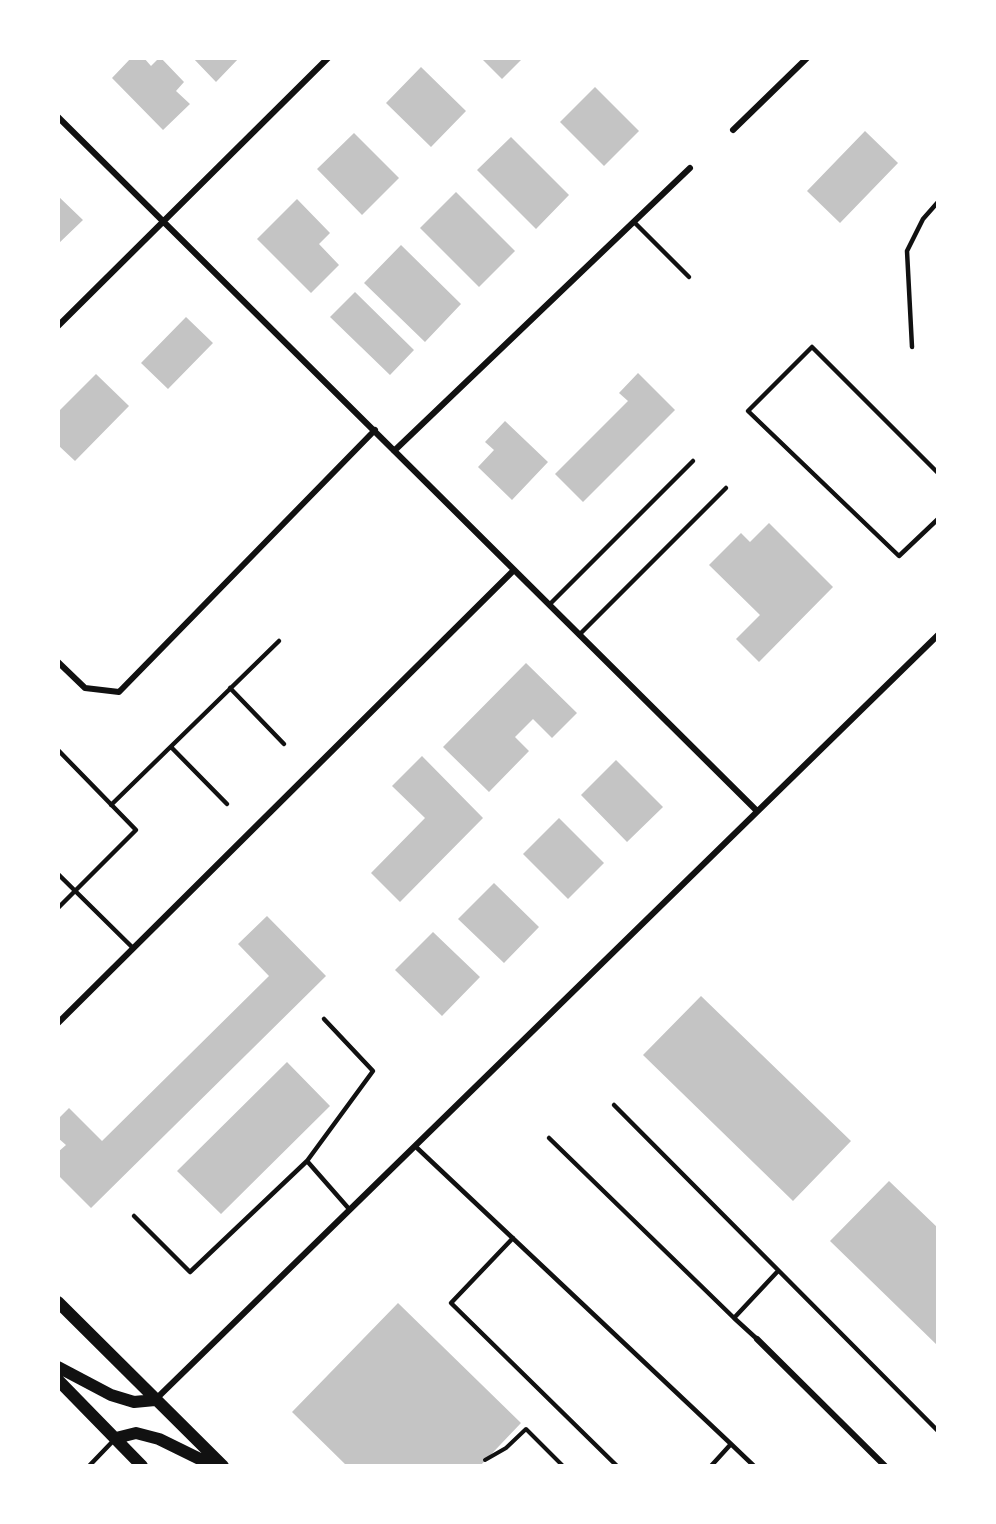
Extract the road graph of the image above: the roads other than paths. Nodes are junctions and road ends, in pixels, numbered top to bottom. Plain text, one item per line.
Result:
1 (328, 58) edge
2 (807, 58) edge
3 (58, 117) edge
4 (733, 130) dead end
5 (690, 168) dead end
6 (938, 202) edge
7 (164, 222) junction
8 (634, 222) junction
9 (688, 277) dead end
10 (58, 326) edge
11 (912, 347) dead end
12 (375, 430) junction
13 (394, 451) junction
14 (693, 461) dead end
15 (938, 473) edge
16 (726, 488) dead end
17 (938, 519) edge
18 (514, 570) junction
19 (549, 605) junction
20 (579, 635) junction
21 (938, 635) edge
22 (279, 641) dead end
23 (58, 662) edge
24 (230, 688) junction
25 (284, 744) dead end
26 (171, 747) junction
27 (58, 750) edge
28 (227, 804) dead end
29 (111, 805) junction
30 (757, 811) junction
31 (58, 874) edge
32 (75, 891) junction
33 (58, 908) edge
34 (133, 948) junction
35 (324, 1019) dead end
36 (58, 1023) edge
37 (614, 1105) dead end
38 (549, 1138) dead end
39 (415, 1146) junction
40 (308, 1161) junction
41 (350, 1210) junction
42 (134, 1216) dead end
43 (513, 1238) junction
44 (778, 1271) junction
45 (58, 1302) edge
46 (734, 1318) junction
47 (757, 1340) joint
48 (58, 1367) edge
49 (58, 1380) edge
50 (155, 1400) junction
51 (938, 1431) edge
52 (116, 1438) junction
53 (731, 1444) junction
54 (89, 1466) edge
55 (142, 1466) edge
56 (214, 1466) edge
57 (223, 1466) edge
58 (617, 1466) edge
59 (711, 1466) edge
60 (754, 1466) edge
61 (885, 1466) edge

1 - 7 street
2 - 4 street
3 - 7 street
5 - 8 street
6 - 11 lane
7 - 10 street
7 - 12 street
8 - 9 lane
8 - 13 street
12 - 13 street
12 - 23 street
13 - 18 street
14 - 19 lane
15 - 17 lane
16 - 20 lane
18 - 19 street
18 - 34 street
19 - 20 street
20 - 30 street
21 - 30 street
22 - 24 lane
24 - 25 lane
24 - 26 lane
26 - 28 lane
26 - 29 lane
27 - 29 lane
29 - 32 lane
30 - 39 street
31 - 32 lane
32 - 33 lane
32 - 34 lane
34 - 36 street
35 - 40 lane
37 - 44 lane
38 - 46 lane
39 - 41 street
39 - 43 lane
40 - 41 lane
40 - 42 lane
41 - 50 street
43 - 53 lane
43 - 58 lane
44 - 46 lane
44 - 51 lane
45 - 50 main road
46 - 47 lane
47 - 61 street
48 - 50 main road
49 - 52 main road
50 - 57 main road
52 - 54 lane
52 - 55 main road
52 - 56 main road
53 - 59 lane
53 - 60 lane

